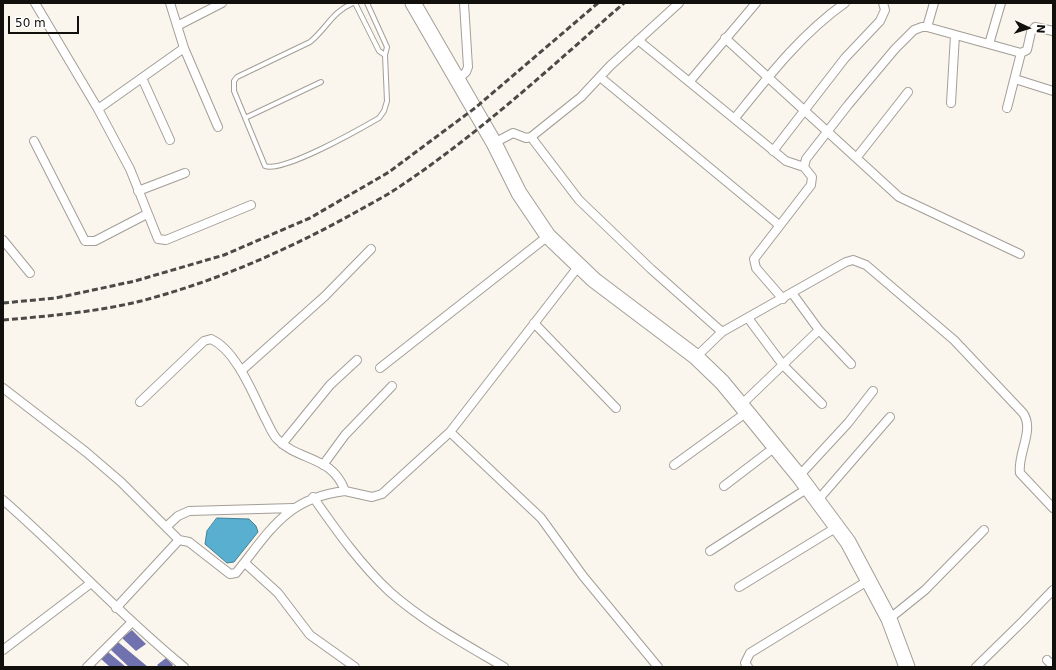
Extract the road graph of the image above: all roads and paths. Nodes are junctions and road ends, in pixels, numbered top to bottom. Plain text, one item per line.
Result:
1 (35, 3) edge
2 (170, 3) edge
3 (222, 3) edge
4 (354, 3) edge
5 (367, 3) edge
6 (413, 3) edge
7 (464, 3) edge
8 (679, 3) edge
9 (756, 3) edge
10 (845, 3) edge
11 (884, 3) edge
12 (934, 3) edge
13 (1001, 3) edge
14 (177, 26) junction
15 (927, 27) junction
16 (1053, 30) edge
17 (956, 35) junction
18 (725, 38) junction
19 (638, 40) junction
20 (988, 44) junction
21 (184, 48) junction
22 (1021, 53) junction
23 (386, 55) junction
24 (600, 76) junction
25 (767, 77) junction
26 (142, 78) junction
27 (1015, 79) junction
28 (457, 80) junction
29 (690, 81) junction
30 (322, 82) dead end
31 (1053, 91) edge
32 (908, 92) dead end
33 (951, 103) dead end
34 (1007, 108) dead end
35 (98, 109) junction
36 (804, 110) junction
37 (245, 118) junction
38 (735, 118) junction
39 (218, 127) dead end
40 (827, 132) junction
41 (531, 137) junction
42 (170, 140) dead end
43 (34, 141) dead end
44 (494, 143) junction
45 (773, 151) junction
46 (857, 157) junction
47 (804, 167) junction
48 (185, 173) dead end
49 (138, 191) junction
50 (252, 205) dead end
51 (147, 214) junction
52 (779, 225) junction
53 (548, 236) junction
54 (3, 240) edge
55 (371, 249) dead end
56 (1020, 254) dead end
57 (578, 267) junction
58 (30, 273) dead end
59 (792, 293) junction
60 (783, 298) junction
61 (748, 318) junction
62 (534, 323) junction
63 (819, 330) junction
64 (722, 332) junction
65 (696, 357) junction
66 (357, 360) dead end
67 (851, 364) dead end
68 (783, 366) junction
69 (380, 368) dead end
70 (241, 371) junction
71 (392, 386) dead end
72 (3, 388) edge
73 (873, 391) dead end
74 (140, 402) dead end
75 (822, 404) dead end
76 (616, 408) dead end
77 (744, 409) junction
78 (890, 417) dead end
79 (450, 432) junction
80 (282, 444) junction
81 (775, 447) junction
82 (323, 465) junction
83 (674, 465) dead end
84 (803, 482) junction
85 (724, 486) dead end
86 (345, 491) junction
87 (313, 497) junction
88 (3, 500) edge
89 (818, 500) junction
90 (293, 508) junction
91 (1053, 508) edge
92 (837, 527) junction
93 (166, 528) junction
94 (984, 530) dead end
95 (179, 540) junction
96 (710, 551) dead end
97 (245, 563) junction
98 (869, 580) junction
99 (91, 583) junction
100 (739, 587) dead end
101 (1053, 590) edge
102 (116, 608) junction
103 (889, 619) junction
104 (132, 622) junction
105 (3, 650) edge
106 (87, 667) edge
107 (184, 667) edge
108 (355, 667) edge
109 (504, 667) edge
110 (658, 667) edge
111 (748, 667) edge
112 (907, 667) edge
113 (976, 667) edge

1 - 35 street
2 - 14 street
3 - 14 street
4 - 23 lane
4 - 37 lane
5 - 23 lane
6 - 28 highway
7 - 28 street
8 - 19 street
9 - 18 street
10 - 25 street
11 - 36 street
12 - 15 street
13 - 20 street
14 - 21 street
15 - 17 street
15 - 40 street
16 - 22 street
17 - 20 street
17 - 33 street
18 - 25 street
18 - 29 street
19 - 24 street
19 - 29 street
20 - 22 street
21 - 26 street
21 - 39 street
22 - 27 street
23 - 37 lane
24 - 41 street
24 - 52 street
25 - 36 street
25 - 38 street
26 - 35 street
26 - 42 street
27 - 31 street
27 - 34 street
28 - 44 highway
29 - 38 street
30 - 37 lane
32 - 46 street
35 - 49 street
36 - 40 street
36 - 45 street
38 - 45 street
40 - 46 street
40 - 47 street
41 - 44 street
41 - 64 street
43 - 51 street
44 - 53 highway
45 - 47 street
46 - 56 street
47 - 52 street
48 - 49 street
49 - 51 street
50 - 51 street
52 - 60 street
53 - 57 highway
53 - 69 street
54 - 58 street
55 - 70 street
57 - 62 street
57 - 65 highway
59 - 60 street
59 - 63 street
59 - 91 street
60 - 61 street
61 - 64 street
61 - 68 street
62 - 76 street
62 - 79 street
63 - 67 street
63 - 68 street
64 - 65 street
65 - 77 highway
66 - 80 street
68 - 75 street
68 - 77 street
70 - 74 street
70 - 80 street
71 - 82 street
72 - 93 street
73 - 84 street
77 - 81 highway
77 - 83 street
78 - 89 street
79 - 86 street
79 - 110 street
80 - 82 street
81 - 84 highway
81 - 85 street
82 - 86 street
84 - 89 highway
84 - 96 street
86 - 87 street
87 - 90 street
87 - 109 street
88 - 99 street
89 - 92 highway
90 - 93 street
90 - 97 street
92 - 98 highway
92 - 100 street
93 - 95 street
94 - 103 street
95 - 97 street
95 - 102 street
97 - 108 street
98 - 103 highway
98 - 111 street
99 - 102 street
99 - 105 street
101 - 113 street
102 - 104 street
103 - 112 highway
104 - 106 street
104 - 107 street

